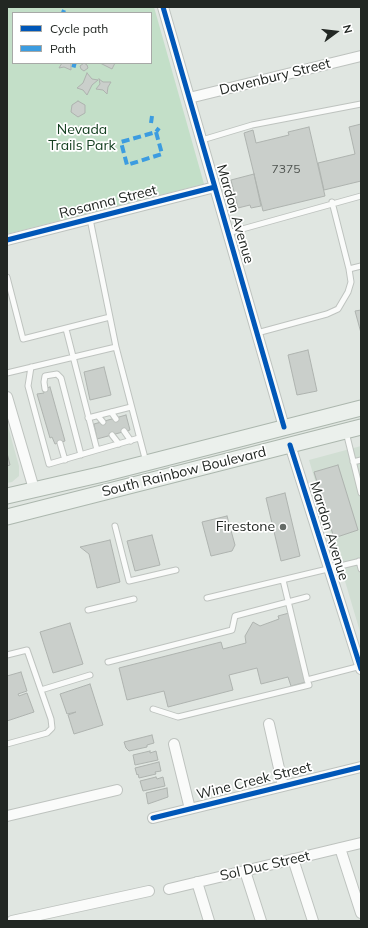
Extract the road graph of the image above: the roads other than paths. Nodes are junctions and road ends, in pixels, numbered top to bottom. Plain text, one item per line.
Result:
1 (163, 7) edge
2 (361, 56) edge
3 (190, 98) junction
4 (361, 104) edge
5 (202, 140) junction
6 (215, 187) junction
7 (361, 196) edge
8 (332, 202) junction
9 (90, 219) junction
10 (228, 233) junction
11 (7, 240) edge
12 (361, 266) edge
13 (349, 269) junction
14 (7, 277) edge
15 (110, 317) junction
16 (66, 329) junction
17 (257, 333) junction
18 (116, 347) junction
19 (73, 357) junction
20 (31, 367) junction
21 (7, 373) edge
22 (45, 388) dead end
23 (7, 397) edge
24 (131, 407) junction
25 (361, 408) edge
26 (111, 412) junction
27 (98, 416) junction
28 (88, 418) junction
29 (10, 419) edge
30 (116, 419) dead end
31 (103, 422) dead end
32 (284, 427) junction
33 (361, 427) edge
34 (124, 431) dead end
35 (346, 431) junction
36 (112, 435) dead end
37 (139, 438) junction
38 (131, 441) junction
39 (60, 443) dead end
40 (119, 444) junction
41 (290, 445) junction
42 (97, 450) junction
43 (81, 455) junction
44 (65, 460) junction
45 (361, 460) edge
46 (146, 462) junction
47 (353, 462) junction
48 (209, 465) junction
49 (104, 474) junction
50 (34, 489) junction
51 (361, 493) edge
52 (7, 496) edge
53 (57, 505) junction
54 (7, 506) edge
55 (7, 517) edge
56 (115, 526) dead end
57 (360, 561) edge
58 (328, 568) junction
59 (361, 569) edge
60 (176, 570) dead end
61 (283, 580) junction
62 (307, 597) dead end
63 (134, 598) dead end
64 (207, 598) dead end
65 (289, 602) junction
66 (88, 610) dead end
67 (7, 655) edge
68 (108, 662) dead end
69 (361, 667) edge
70 (90, 675) dead end
71 (307, 680) junction
72 (41, 690) junction
73 (153, 709) dead end
74 (269, 724) dead end
75 (7, 744) edge
76 (174, 744) dead end
77 (361, 767) edge
78 (284, 786) junction
79 (117, 790) dead end
80 (190, 809) junction
81 (7, 816) edge
82 (153, 818) dead end
83 (361, 843) edge
84 (340, 848) junction
85 (293, 859) junction
86 (245, 871) junction
87 (197, 882) junction
88 (169, 889) dead end
89 (149, 891) dead end
90 (361, 913) edge
91 (12, 921) edge
92 (209, 921) edge
93 (261, 921) edge
94 (313, 921) edge

1 - 3 street, Mardon Avenue
2 - 3 street, Davenbury Street
3 - 5 street, Mardon Avenue
4 - 5 lane
5 - 6 street, Mardon Avenue
6 - 9 street, Rosanna Street
6 - 10 street, Mardon Avenue
7 - 8 lane
8 - 10 lane
8 - 13 lane
9 - 11 street, Rosanna Street
9 - 15 lane
10 - 17 street, Mardon Avenue
12 - 13 lane
13 - 17 lane
14 - 16 lane
15 - 16 lane
15 - 18 lane
16 - 19 lane
17 - 32 street, Mardon Avenue
18 - 19 lane
18 - 24 lane
19 - 20 lane
19 - 28 lane
20 - 21 lane
20 - 44 lane
22 - 43 lane
23 - 29 street
24 - 26 lane
24 - 37 lane
25 - 32 main road, South Rainbow Boulevard
25 - 41 main road
26 - 27 lane
26 - 30 lane
27 - 28 lane
27 - 31 lane
28 - 42 lane
29 - 50 street
32 - 46 main road, South Rainbow Boulevard
32 - 48 main road
33 - 35 main road, South Rainbow Boulevard
34 - 38 lane
35 - 41 main road, South Rainbow Boulevard
35 - 47 lane
36 - 40 lane
37 - 38 lane
37 - 46 lane
38 - 40 lane
39 - 44 lane
40 - 42 lane
41 - 48 main road, South Rainbow Boulevard
41 - 58 street, Mardon Avenue
42 - 43 lane
43 - 44 lane
45 - 47 lane
46 - 49 main road, South Rainbow Boulevard
47 - 51 lane
48 - 53 main road, South Rainbow Boulevard
49 - 50 main road, South Rainbow Boulevard
49 - 53 main road
50 - 52 main road, South Rainbow Boulevard
50 - 54 main road
53 - 55 main road, South Rainbow Boulevard
56 - 60 lane
57 - 58 lane
57 - 59 lane
58 - 61 lane
58 - 69 street, Mardon Avenue
61 - 64 lane
61 - 65 lane
62 - 65 lane
63 - 66 lane
65 - 68 lane
65 - 71 lane
67 - 72 lane
69 - 71 lane
70 - 72 lane
71 - 73 lane
72 - 75 lane
74 - 78 street
76 - 80 street
77 - 78 street, Wine Creek Street
78 - 80 street, Wine Creek Street
79 - 81 street
80 - 82 street, Wine Creek Street
83 - 84 street, Sol Duc Street
84 - 85 street, Sol Duc Street
84 - 90 street
85 - 86 street, Sol Duc Street
85 - 94 street
86 - 87 street, Sol Duc Street
86 - 93 street
87 - 88 street, Sol Duc Street
87 - 92 street
89 - 91 street

